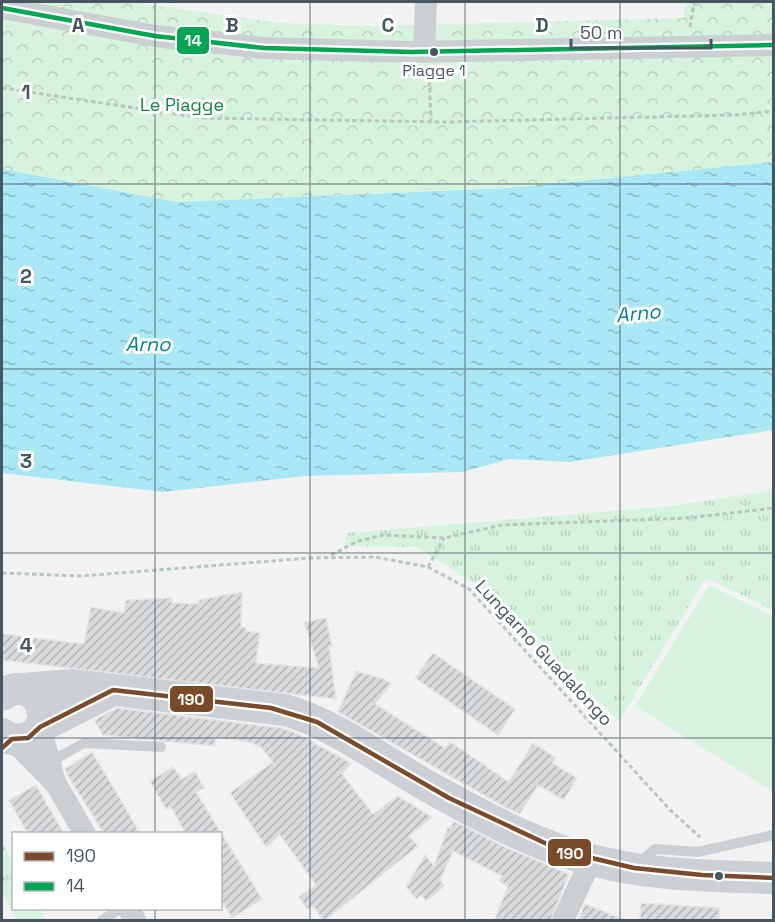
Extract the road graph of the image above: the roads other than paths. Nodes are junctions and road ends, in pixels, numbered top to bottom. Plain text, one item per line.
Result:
1 (426, 2) edge
2 (2, 8) edge
3 (774, 45) edge
4 (424, 51) junction
5 (9, 690) edge
6 (113, 690) junction
7 (40, 728) junction
8 (5, 741) edge
9 (161, 747) dead end
10 (50, 762) junction
11 (56, 784) junction
12 (84, 832) edge
13 (774, 835) edge
14 (591, 860) junction
15 (634, 868) junction
16 (774, 878) edge
17 (120, 910) edge
18 (102, 921) edge
19 (563, 921) edge

1 - 4 street
2 - 4 street
3 - 4 street
5 - 6 main road
5 - 7 main road
6 - 7 main road
6 - 14 main road
7 - 8 main road
7 - 10 street
8 - 11 street
9 - 10 lane
10 - 11 street
11 - 12 street
13 - 15 lane
14 - 15 main road
14 - 19 street
15 - 16 main road
17 - 18 lane

